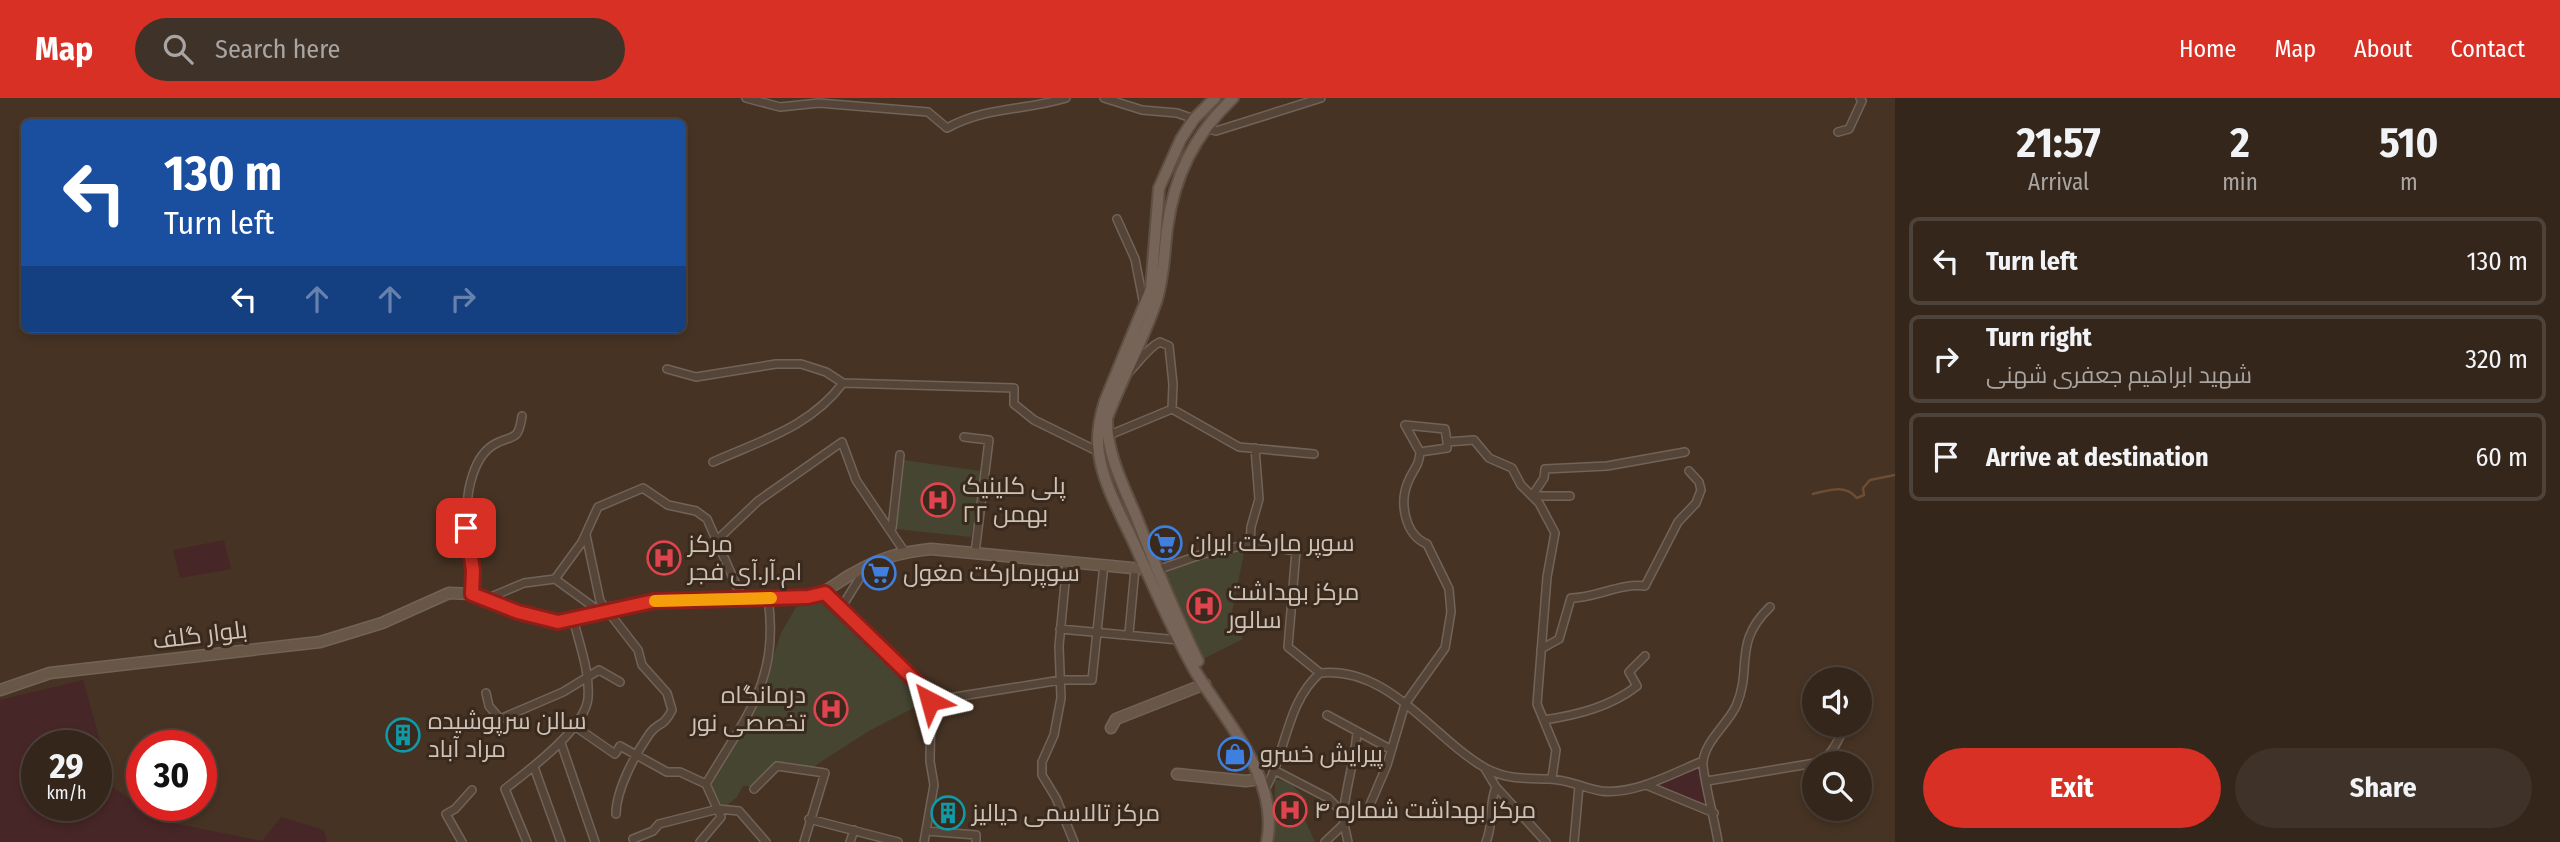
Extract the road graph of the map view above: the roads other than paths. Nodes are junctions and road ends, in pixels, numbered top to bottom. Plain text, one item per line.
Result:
1 (746, 98) edge
2 (1066, 98) edge
3 (1104, 98) edge
4 (1214, 98) edge
5 (1233, 98) edge
6 (1321, 98) edge
7 (1860, 98) edge
8 (1194, 119) junction
9 (1204, 128) junction
10 (1838, 132) dead end
11 (1117, 219) dead end
12 (1144, 305) junction
13 (667, 369) dead end
14 (1118, 382) junction
15 (843, 383) junction
16 (1172, 409) junction
17 (522, 416) dead end
18 (1107, 436) junction
19 (964, 437) dead end
20 (1447, 442) junction
21 (1255, 448) junction
22 (1098, 452) junction
23 (1420, 452) junction
24 (1685, 452) dead end
25 (1314, 454) dead end
26 (900, 455) dead end
27 (713, 462) dead end
28 (1116, 466) junction
29 (1103, 471) junction
30 (1689, 471) dead end
31 (1532, 496) junction
32 (1570, 496) dead end
33 (891, 529) junction
34 (586, 535) junction
35 (715, 542) junction
36 (1250, 544) junction
37 (904, 551) junction
38 (975, 553) junction
39 (1067, 562) junction
40 (869, 564) junction
41 (1104, 564) junction
42 (1146, 569) junction
43 (555, 579) junction
44 (825, 593) junction
45 (472, 594) junction
46 (742, 598) junction
47 (768, 598) junction
48 (486, 600) junction
49 (1770, 607) dead end
50 (841, 608) junction
51 (602, 610) junction
52 (573, 618) junction
53 (1060, 629) junction
54 (1095, 630) junction
55 (1129, 633) junction
56 (1179, 640) junction
57 (1541, 649) junction
58 (1645, 656) dead end
59 (1320, 673) junction
60 (587, 675) junction
61 (1061, 680) junction
62 (620, 682) dead end
63 (1205, 684) junction
64 (0, 690) edge
65 (486, 693) dead end
66 (930, 701) junction
67 (1405, 704) junction
68 (1327, 715) dead end
69 (1544, 720) junction
70 (573, 725) junction
71 (1111, 728) dead end
72 (1357, 731) junction
73 (561, 743) junction
74 (1391, 749) junction
75 (638, 757) junction
76 (1703, 761) junction
77 (1802, 765) edge
78 (534, 766) junction
79 (1483, 766) junction
80 (1276, 771) junction
81 (1177, 774) dead end
82 (1552, 778) junction
83 (1259, 779) junction
84 (1707, 781) junction
85 (706, 784) junction
86 (1646, 785) junction
87 (1579, 786) junction
88 (1496, 788) junction
89 (754, 789) dead end
90 (472, 790) dead end
91 (1264, 793) junction
92 (1369, 807) dead end
93 (718, 809) junction
94 (1343, 813) junction
95 (1714, 813) junction
96 (615, 814) dead end
97 (810, 818) junction
98 (1344, 824) junction
99 (854, 830) junction
100 (926, 831) junction
101 (633, 839) dead end
102 (461, 842) edge
103 (527, 842) edge
104 (561, 842) edge
105 (595, 842) edge
106 (700, 842) edge
107 (766, 842) edge
108 (804, 842) edge
109 (849, 842) edge
110 (898, 842) edge
111 (924, 842) edge
112 (976, 842) edge
113 (1074, 842) edge
114 (1267, 842) edge
115 (1325, 842) edge
116 (1348, 842) edge
117 (1486, 842) edge
118 (1546, 842) edge
119 (1574, 842) edge
120 (1718, 842) edge

1 - 2 street
3 - 8 street
4 - 8 main road
5 - 9 main road
6 - 9 street
7 - 10 street
8 - 9 main road
8 - 12 main road
9 - 14 main road
11 - 12 street
12 - 14 main road
13 - 15 street
14 - 16 street
14 - 18 main road
14 - 22 main road
15 - 22 street
15 - 27 street
16 - 18 street
16 - 21 street
17 - 45 street
18 - 28 main road
19 - 38 street
20 - 23 street
20 - 23 street
20 - 31 street
21 - 25 street
21 - 36 street
22 - 29 main road
23 - 67 street
24 - 31 street
26 - 33 street
28 - 29 main road
28 - 42 main road
29 - 42 main road
30 - 57 street
31 - 32 street
31 - 57 street
33 - 35 street
33 - 37 street
34 - 35 street
34 - 43 street
34 - 51 street
35 - 46 street
36 - 42 street
36 - 59 street
37 - 38 street
37 - 40 street
38 - 39 street
39 - 41 street
39 - 53 street
40 - 44 street
40 - 50 street
41 - 42 street
41 - 54 street
42 - 55 street
42 - 56 main road
42 - 63 main road
43 - 48 street
43 - 51 street
44 - 47 street
44 - 50 street
45 - 48 street
45 - 64 street, بلوار گلف
46 - 47 street
46 - 51 street
47 - 85 street
48 - 52 street
49 - 76 street
50 - 66 street
51 - 52 street
51 - 75 street
52 - 60 street
53 - 54 street
53 - 61 street
54 - 55 street
54 - 61 street
55 - 56 street
56 - 63 main road
57 - 69 street
58 - 69 street
59 - 67 street
59 - 80 street
60 - 62 street
60 - 65 street
60 - 70 street
61 - 66 street
61 - 113 street
63 - 71 street
63 - 83 main road
66 - 100 street
67 - 74 street
67 - 79 street
68 - 72 street
69 - 82 street
70 - 73 street
70 - 75 street
72 - 74 street
72 - 94 street
73 - 78 street
73 - 105 street
74 - 92 street
75 - 85 street
75 - 96 street
76 - 84 street
76 - 86 street
77 - 84 street
78 - 103 street
78 - 104 street
79 - 82 street
79 - 88 street
80 - 91 street
80 - 94 street
81 - 83 street
82 - 87 street
83 - 91 main road
84 - 95 street
85 - 93 street
86 - 87 street
86 - 95 street
87 - 119 street
88 - 117 street
88 - 118 street
89 - 97 street
90 - 102 street
91 - 114 main road
93 - 101 street
93 - 106 street
93 - 107 street
94 - 98 street
95 - 120 street
97 - 99 street
97 - 108 street
98 - 115 street
98 - 116 street
99 - 109 street
99 - 110 street
100 - 111 street
100 - 112 street

